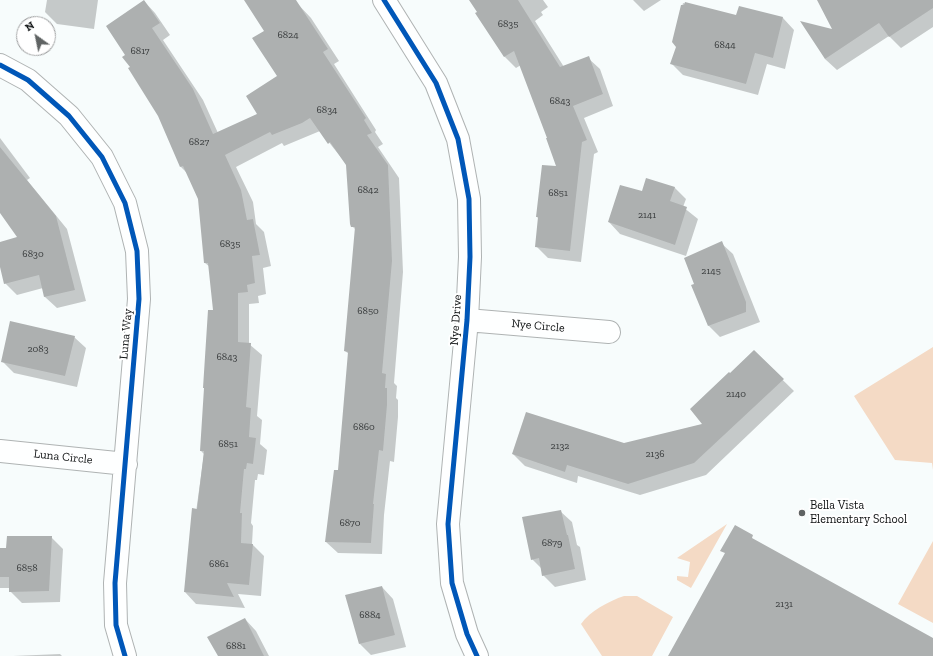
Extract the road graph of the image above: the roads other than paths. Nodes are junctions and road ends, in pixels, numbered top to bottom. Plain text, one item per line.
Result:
1 (384, 0) edge
2 (0, 65) edge
3 (467, 320) junction
4 (609, 332) dead end
5 (0, 451) edge
6 (126, 464) junction
7 (125, 656) edge
8 (477, 656) edge

1 - 3 street, Nye Drive
2 - 6 street, Luna Way
3 - 4 street, Nye Circle
3 - 8 street, Nye Drive
5 - 6 street, Luna Circle
6 - 7 street, Luna Way

